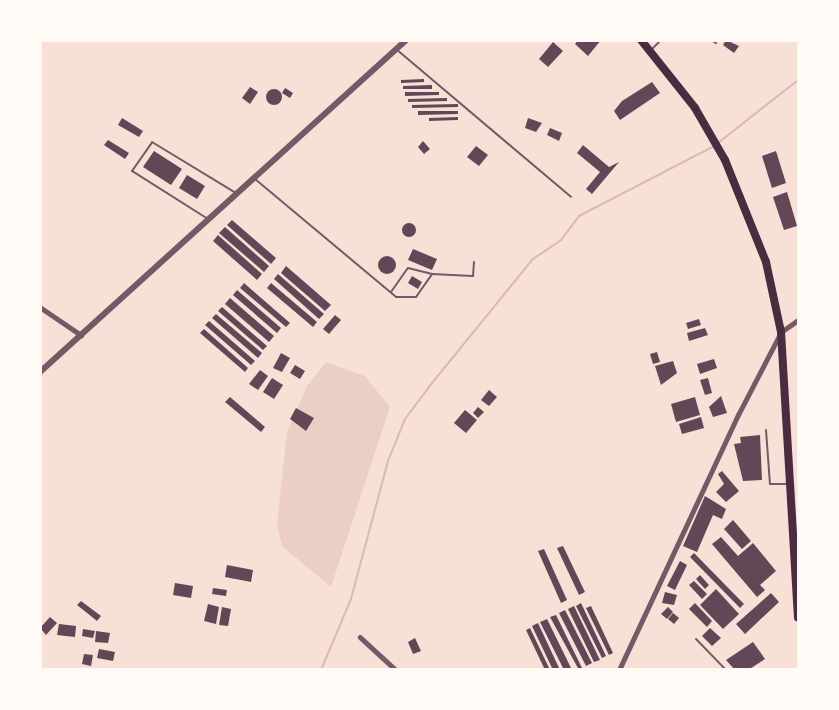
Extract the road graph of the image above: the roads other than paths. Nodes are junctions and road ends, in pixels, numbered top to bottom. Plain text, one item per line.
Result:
1 (406, 40) edge
2 (641, 40) edge
3 (661, 40) edge
4 (711, 40) edge
5 (716, 44) dead end
6 (396, 49) junction
7 (651, 50) junction
8 (254, 177) junction
9 (236, 193) junction
10 (572, 197) dead end
11 (208, 219) junction
12 (474, 262) dead end
13 (432, 274) junction
14 (390, 292) junction
15 (40, 307) edge
16 (798, 320) edge
17 (781, 332) junction
18 (81, 335) junction
19 (40, 372) edge
20 (766, 430) dead end
21 (795, 484) edge
22 (798, 617) edge
23 (360, 637) dead end
24 (696, 639) dead end
25 (396, 669) edge
26 (619, 669) edge
27 (726, 669) edge

1 - 6 street
2 - 7 highway
3 - 7 lane
4 - 5 lane
6 - 8 street
6 - 10 lane
7 - 17 highway
8 - 9 street
8 - 14 lane
9 - 11 street
9 - 11 lane
11 - 18 street
12 - 13 lane
13 - 14 lane
13 - 14 lane
15 - 18 street
16 - 17 street
17 - 21 highway
17 - 26 street
18 - 19 street
20 - 21 lane
21 - 22 highway
23 - 25 street
24 - 27 lane

